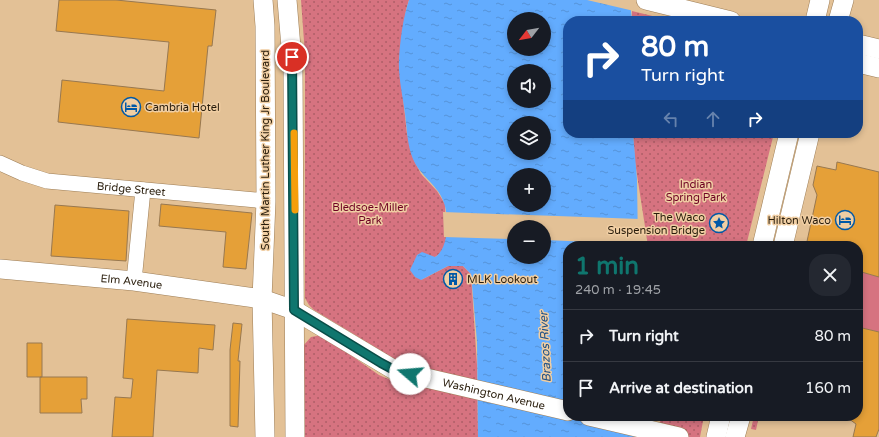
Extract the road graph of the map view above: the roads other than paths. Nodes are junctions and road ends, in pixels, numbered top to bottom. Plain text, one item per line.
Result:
1 (263, 0) edge
2 (287, 0) edge
3 (646, 0) edge
4 (820, 0) edge
5 (844, 0) edge
6 (712, 16) edge
7 (816, 16) edge
8 (839, 16) edge
9 (863, 45) edge
10 (879, 49) edge
11 (863, 64) edge
12 (879, 68) edge
13 (788, 138) edge
14 (809, 138) edge
15 (0, 163) edge
16 (143, 190) junction
17 (266, 201) junction
18 (763, 241) edge
19 (784, 241) edge
20 (0, 269) edge
21 (134, 281) junction
22 (262, 300) junction
23 (294, 310) junction
24 (563, 410) edge
25 (610, 421) edge
26 (720, 421) edge
27 (740, 421) edge
28 (265, 437) edge
29 (295, 437) edge
30 (678, 437) edge
31 (716, 437) edge
32 (735, 437) edge

1 - 17 main road, South Martin Luther King Jr Boulevard
2 - 23 main road
3 - 6 main road
4 - 7 main road
5 - 8 main road
9 - 10 main road
11 - 12 main road
13 - 18 main road
14 - 19 main road
15 - 16 street, Bridge Street
16 - 17 street, Bridge Street
16 - 21 street
17 - 22 main road, South Martin Luther King Jr Boulevard
20 - 21 main road, Elm Avenue
21 - 22 main road, Elm Avenue
22 - 23 main road, Elm Avenue
22 - 28 main road, South Martin Luther King Jr Boulevard
23 - 24 main road, Washington Avenue
23 - 29 main road
25 - 30 main road
26 - 31 main road
27 - 32 main road

